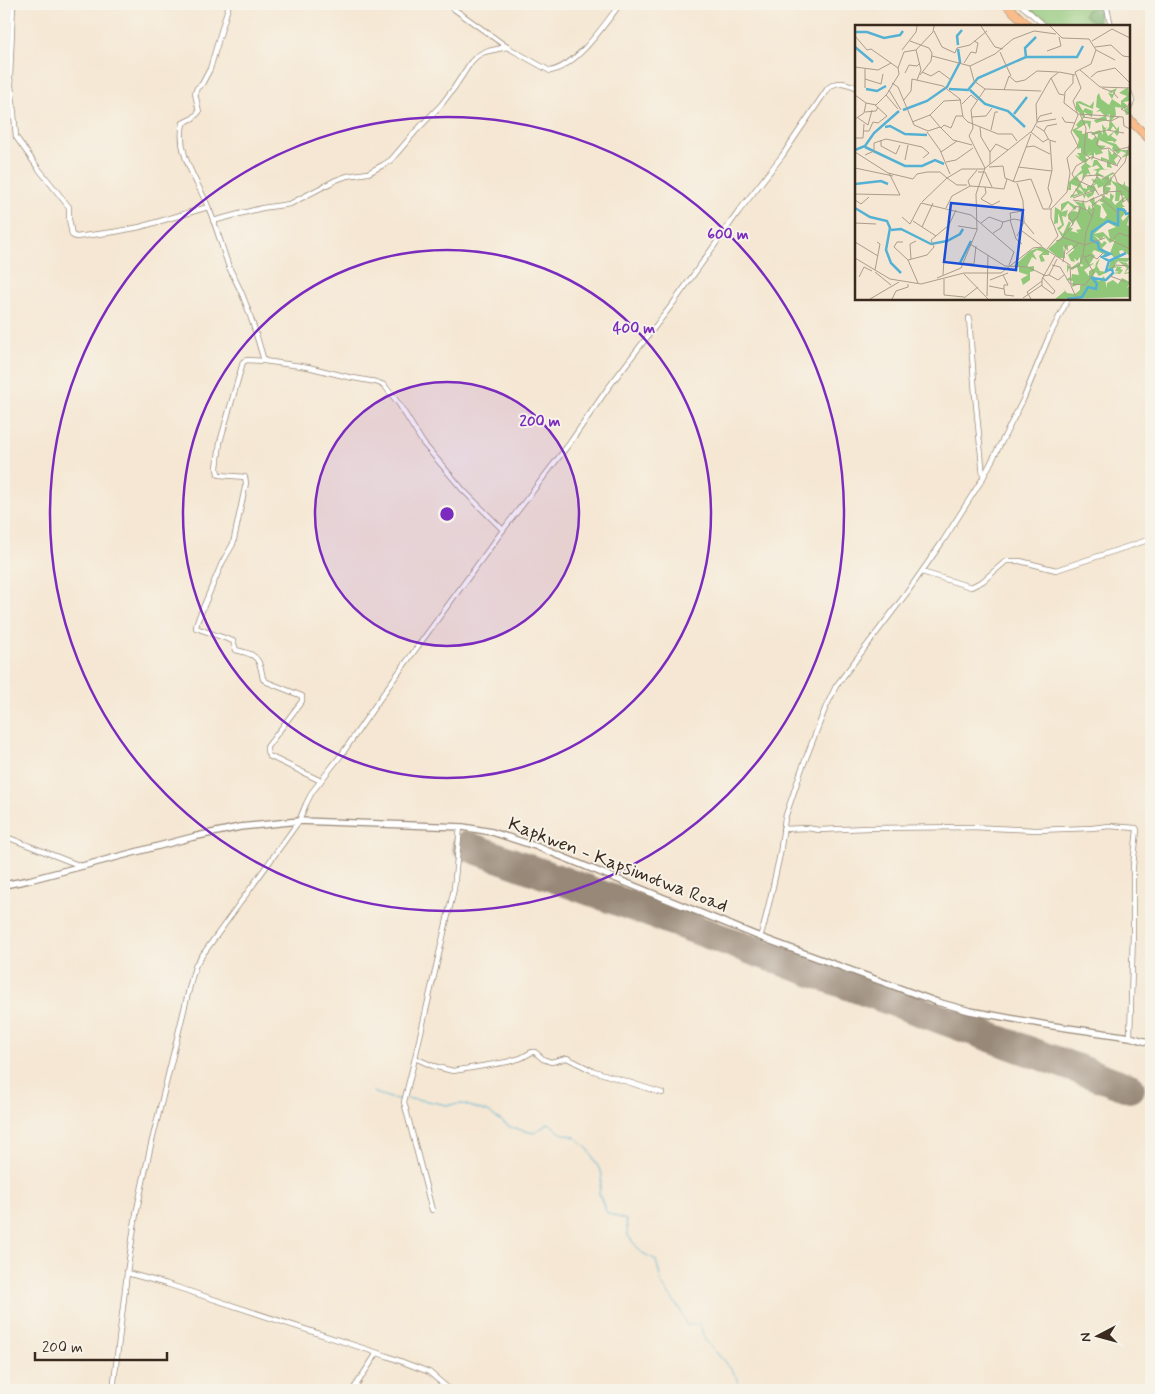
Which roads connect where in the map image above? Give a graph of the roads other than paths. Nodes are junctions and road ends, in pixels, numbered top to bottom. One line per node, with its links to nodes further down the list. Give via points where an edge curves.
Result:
1 (13, 4): 16 (street, via 10,78 16,137 69,207 72,235 123,230)
2 (229, 4): 16 (street, via 210,69 195,92 199,112 183,123 182,130 182,145 189,169)
3 (446, 4): 12 (street)
4 (620, 4): 12 (street, via 586,47 553,71)
5 (1005, 4): 9 (highway)
6 (1020, 4): 8 (street)
7 (1106, 4): 11 (street)
8 (1032, 15): 9 (street); 10 (street)
9 (1026, 24)
10 (1044, 25)
11 (1111, 25)
12 (507, 47): 17 (street, via 484,52 471,62 441,105 383,165 368,173 336,180 290,204)
13 (855, 87): 22 (street, via 838,82 828,88 782,156)
14 (1130, 120): 15 (highway)
15 (1151, 141)
16 (208, 207): 17 (street)
17 (213, 221): 20 (street, via 244,298)
18 (1068, 300): 21 (street)
19 (969, 318): 21 (street)
20 (264, 361): 22 (street, via 308,367 384,385 424,443 463,490); 25 (street, via 243,362 223,427 218,474 243,476 246,483 233,544 196,628 233,641 236,650 254,655 267,682 302,696 302,701 267,751 269,756)
21 (983, 478): 24 (street)
22 (503, 530): 25 (street)
23 (1151, 540): 24 (street, via 1056,570 1006,561 974,587)
24 (922, 572): 28 (street, via 836,686 801,771)
25 (321, 781): 26 (street, via 312,792)
26 (299, 821): 27 (street, Kapkwen - Kapsimotwa Road); 30 (street, Kapkwen - Kapsimotwa Road, via 225,830); 38 (street, via 196,964 144,1174)
27 (460, 827): 32 (street, Kapkwen - Kapsimotwa Road, via 492,832 538,847); 35 (street, via 454,889)
28 (783, 829): 32 (street); 33 (street, via 1136,828)
29 (4, 836): 30 (street)
30 (81, 866): 31 (street, Kapkwen - Kapsimotwa Road)
31 (4, 885)
32 (760, 937): 33 (street, Kapkwen - Kapsimotwa Road, via 970,1012)
33 (1130, 1037): 34 (street, Kapkwen - Kapsimotwa Road)
34 (1151, 1042)
35 (415, 1058): 36 (street, via 453,1071 507,1062 535,1052 551,1062 567,1058 591,1070); 37 (street, via 404,1102)
36 (662, 1093)
37 (432, 1210)
38 (127, 1273): 39 (street); 40 (street)
39 (377, 1353): 41 (street); 42 (street, via 429,1372)
40 (113, 1390)
41 (353, 1390)
42 (450, 1390)

